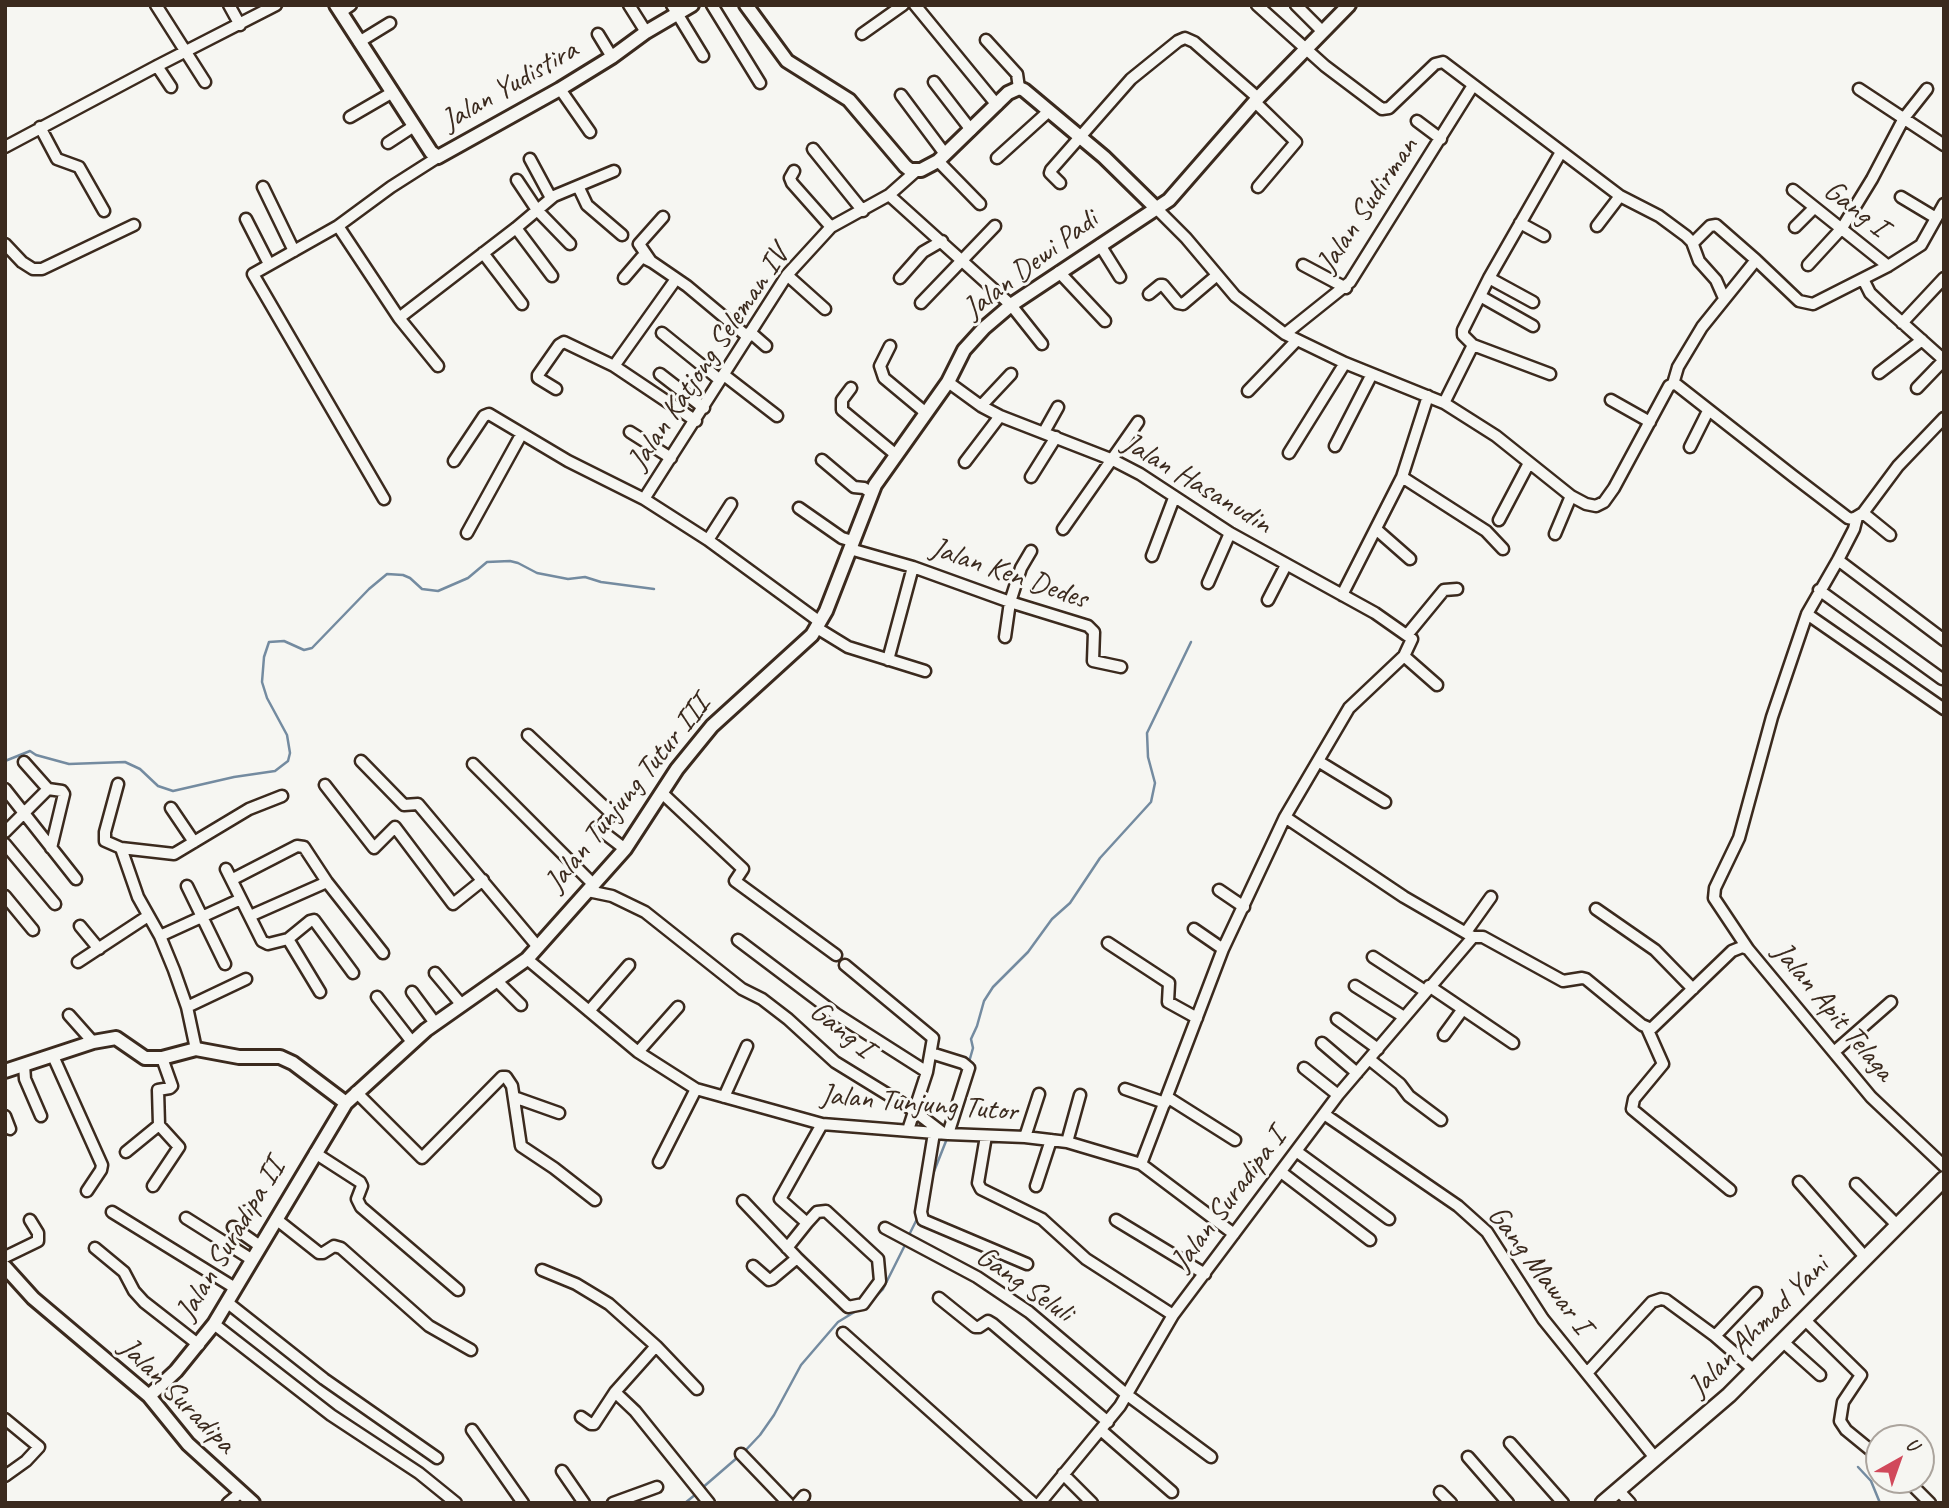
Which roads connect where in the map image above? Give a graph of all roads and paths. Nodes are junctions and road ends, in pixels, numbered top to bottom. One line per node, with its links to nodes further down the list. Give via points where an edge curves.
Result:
1 (156, 5): 24 (street)
2 (229, 5): 16 (street)
3 (276, 5): 16 (street)
4 (629, 5): 18 (street)
5 (692, 5): 14 (street, Jalan Yudistira)
6 (712, 5): 30 (street)
7 (746, 5): 61 (street, via 787,61 849,100 905,166)
8 (903, 5): 20 (street)
9 (915, 5): 40 (street)
10 (1257, 5): 23 (street)
11 (1296, 5): 17 (street)
12 (1349, 5): 17 (street, Jalan Dewi Padi)
13 (343, 8): 22 (street, Jalan Yudistira)
14 (675, 10): 18 (street, Jalan Yudistira); 25 (street)
15 (390, 23): 22 (street)
16 (240, 25): 24 (street)
17 (1322, 31): 23 (street, Jalan Dewi Padi)
18 (646, 32): 26 (street, Jalan Yudistira)
19 (598, 34): 26 (street)
20 (862, 34)
21 (986, 40): 33 (street, via 1017,74)
22 (359, 42): 37 (street, Jalan Yudistira)
23 (1306, 49): 32 (street, via 1382,109 1389,108 1439,62); 39 (street, Jalan Dewi Padi)
24 (184, 52): 27 (street); 28 (street)
25 (703, 56)
26 (612, 57): 34 (street, Jalan Yudistira)
27 (157, 66): 31 (street); 46 (street)
28 (205, 82)
29 (934, 82): 47 (street)
30 (760, 83)
31 (172, 87)
32 (1472, 87): 50 (street, Jalan Sudirman); 55 (street)
33 (1019, 88): 40 (street); 41 (street)
34 (560, 89): 48 (street); 56 (street, Jalan Yudistira)
35 (1859, 89): 43 (street)
36 (1927, 89): 43 (street)
37 (393, 92): 42 (street); 45 (street, Jalan Yudistira)
38 (901, 95): 57 (street)
39 (1256, 100): 49 (street, via 1185,38 1131,79); 67 (street, via 1296,142); 75 (street, Jalan Dewi Padi, via 1169,200)
40 (996, 105): 47 (street)
41 (1049, 111): 49 (street); 58 (street)
42 (349, 117)
43 (1904, 118): 52 (street); 91 (street)
44 (1417, 121): 50 (street)
45 (414, 126): 51 (street); 56 (street, Jalan Yudistira)
46 (40, 127): 53 (street); 78 (street, via 57,159 79,167)
47 (971, 130): 57 (street)
48 (590, 132)
49 (1079, 138): 64 (street, via 1050,171); 75 (street)
50 (1441, 139): 119 (street, Jalan Sudirman)
51 (388, 143)
52 (1944, 145)
53 (5, 147)
54 (813, 149): 79 (street)
55 (1561, 152): 70 (street); 83 (street)
56 (438, 156): 85 (street)
57 (941, 157): 61 (street); 73 (street)
58 (997, 158)
59 (530, 159): 72 (street)
60 (614, 171): 65 (street)
61 (916, 171): 69 (street, Jalan Katjong Seleman IV)
62 (794, 172): 88 (street, via 792,183)
63 (517, 180): 77 (street)
64 (1060, 183)
65 (578, 186): 72 (street); 92 (street, via 587,205)
66 (263, 187): 99 (street)
67 (1258, 187)
68 (1793, 190): 76 (street, Gang I)
69 (889, 195): 79 (street, Jalan Katjong Seleman IV); 94 (street)
70 (1620, 196): 87 (street); 95 (street, via 1659,215)
71 (1901, 197): 81 (street)
72 (551, 198): 77 (street)
73 (979, 204)
74 (1944, 204): 81 (street)
75 (1156, 208): 98 (street, Jalan Dewi Padi); 111 (street)
76 (1814, 208): 89 (street); 91 (street, Gang I)
77 (537, 210): 90 (street); 97 (street)
78 (104, 211)
79 (863, 211): 88 (street, Jalan Katjong Seleman IV)
80 (663, 217): 103 (street, via 639,244)
81 (1936, 218): 107 (street, via 1921,244)
82 (246, 219): 104 (street)
83 (1520, 223): 93 (street); 115 (street)
84 (134, 225): 96 (street, via 42,269 22,262)
85 (338, 226): 99 (street); 128 (street)
86 (995, 226): 101 (street)
87 (1597, 226)
88 (831, 227): 109 (street, Jalan Katjong Seleman IV)
89 (1796, 227)
90 (516, 228): 100 (street); 110 (street)
91 (1842, 228): 106 (street); 107 (street, Gang I)
92 (622, 235)
93 (1544, 236)
94 (942, 241): 101 (street); 114 (street, via 923,253)
95 (1693, 243): 102 (street, via 1716,225); 122 (street, via 1699,261)
96 (5, 244)
97 (570, 244)
98 (1100, 245): 108 (street, Jalan Dewi Padi); 112 (street)
99 (294, 251): 104 (street)
100 (483, 253): 125 (street); 128 (street)
101 (962, 259): 124 (street); 126 (street)
102 (1756, 260): 118 (street, via 1803,304 1822,301); 122 (street)
103 (652, 262): 113 (street, via 642,257); 117 (street)
104 (269, 264): 190 (street, via 253,276)
105 (1303, 265): 119 (street)
106 (1808, 265)
107 (1888, 266): 118 (street)
108 (1059, 272): 126 (street, Jalan Dewi Padi); 129 (street)
109 (787, 275): 127 (street); 134 (street, Jalan Katjong Seleman IV)
110 (552, 276)
111 (1216, 276): 120 (street, via 1183,304 1163,285); 133 (street)
112 (1120, 277)
113 (624, 278)
114 (900, 278)
115 (1489, 278): 121 (street); 123 (street)
116 (1944, 278): 130 (street)
117 (676, 279): 134 (street); 144 (street)
118 (1863, 279): 130 (street, via 1870,293)
119 (1346, 288): 133 (street, Jalan Sudirman)
120 (1149, 294)
121 (1480, 296): 131 (street); 138 (street, via 1463,330)
122 (1724, 298): 152 (street, via 1678,367)
123 (1533, 302)
124 (921, 303)
125 (522, 304)
126 (1011, 305): 137 (street); 151 (street, Jalan Dewi Padi, via 964,350)
127 (825, 309)
128 (399, 318): 143 (street)
129 (1105, 321)
130 (1902, 323): 136 (street)
131 (1533, 326)
132 (662, 333): 150 (street)
133 (1285, 334): 135 (street)
134 (749, 335): 139 (street); 150 (street, Jalan Katjong Seleman IV)
135 (1297, 340): 142 (street); 156 (street)
136 (1922, 340): 141 (street); 145 (street)
137 (1042, 344)
138 (1473, 345): 149 (street); 159 (street)
139 (765, 346)
140 (890, 346): 164 (street, via 880,366 884,378)
141 (1944, 360): 154 (street)
142 (1345, 363): 148 (street); 177 (street)
143 (439, 366)
144 (614, 366): 155 (street, via 561,343 538,375); 168 (street)
145 (1878, 373)
146 (660, 374): 162 (street)
147 (1011, 374): 160 (street)
148 (1372, 374): 157 (street); 175 (street)
149 (1550, 374)
150 (722, 377): 162 (street, Jalan Katjong Seleman IV); 165 (street)
151 (948, 382): 160 (street, Jalan Hasanudin); 164 (street, Jalan Dewi Padi)
152 (1673, 384): 163 (street); 170 (street)
153 (851, 388): 178 (street, via 842,400 842,410)
154 (1917, 388)
155 (556, 389)
156 (1248, 391)
157 (1428, 396): 159 (street); 186 (street)
158 (1611, 400): 170 (street)
159 (1444, 403): 184 (street)
160 (981, 406): 166 (street, Jalan Hasanudin)
161 (1058, 407): 172 (street)
162 (704, 408): 168 (street, Jalan Katjong Seleman IV)
163 (1708, 411): 176 (street); 194 (street, via 1848,518)
164 (926, 413): 178 (street, Jalan Dewi Padi)
165 (777, 416)
166 (1000, 416): 172 (street, Jalan Hasanudin); 183 (street)
167 (1944, 418): 194 (street)
168 (696, 421): 179 (street, Jalan Katjong Seleman IV)
169 (1138, 422): 181 (street)
170 (1650, 422): 188 (street, via 1604,502 1591,506)
171 (630, 432): 179 (street)
172 (1044, 432): 174 (street, Jalan Hasanudin)
173 (521, 435): 182 (street, via 486,414); 191 (street); 198 (street)
174 (1056, 437): 181 (street, Jalan Hasanudin); 185 (street)
175 (1335, 446)
176 (1690, 447)
177 (1289, 453)
178 (895, 454): 187 (street, Jalan Dewi Padi)
179 (671, 458): 191 (street, Jalan Katjong Seleman IV)
180 (822, 460): 187 (street, via 854,487)
181 (1113, 460): 189 (street, Jalan Hasanudin); 196 (street)
182 (454, 461)
183 (965, 462)
184 (1529, 463): 188 (street); 195 (street)
185 (1031, 477)
186 (1402, 477): 197 (street); 204 (street, via 1486,531)
187 (872, 493): 203 (street, Jalan Dewi Padi)
188 (1571, 496): 200 (street)
189 (1174, 498): 199 (street, Jalan Hasanudin); 206 (street)
190 (384, 499)
191 (644, 499): 202 (street)
192 (732, 504): 202 (street)
193 (799, 508): 203 (street, Jalan Ken Dedes)
194 (1860, 515): 201 (street); 208 (street)
195 (1499, 520)
196 (1063, 529)
197 (1377, 530): 207 (street); 214 (street)
198 (467, 533)
199 (1230, 533): 209 (street, Jalan Hasanudin); 211 (street)
200 (1555, 534)
201 (1890, 535)
202 (708, 540): 218 (street)
203 (851, 545): 210 (street, Jalan Ken Dedes); 218 (street, Jalan Dewi Padi)
204 (1503, 549)
205 (1031, 551): 216 (street)
206 (1152, 556)
207 (1410, 559)
208 (1838, 560): 213 (street); 221 (street)
209 (1286, 565): 214 (street, Jalan Hasanudin); 215 (street)
210 (913, 567): 216 (street, Jalan Ken Dedes); 223 (street)
211 (1208, 583)
212 (1457, 589): 220 (street, via 1444,590)
213 (1819, 590): 217 (street); 226 (street)
214 (1342, 594): 220 (street, Jalan Hasanudin)
215 (1268, 600)
216 (1010, 602): 219 (street); 224 (street, Jalan Ken Dedes, via 1088,626 1094,632 1093,661)
217 (1807, 614): 228 (street); 278 (street, via 1772,717 1739,838 1715,888 1714,898)
218 (819, 625): 223 (street, via 848,647); 238 (street, Jalan Tunjung Tutur III, via 797,651 712,726)
219 (1005, 637)
220 (1410, 639): 222 (street)
221 (1944, 640)
222 (1404, 656): 227 (street); 231 (street, via 1349,708)
223 (888, 660): 225 (street)
224 (1121, 667)
225 (925, 671)
226 (1942, 679)
227 (1437, 685)
228 (1944, 709)
229 (528, 735): 249 (street, via 612,814 599,829)
230 (360, 761): 253 (street, via 404,805 418,804)
231 (1318, 761): 240 (street); 243 (street)
232 (24, 762): 237 (street)
233 (474, 764): 256 (street)
234 (118, 784): 248 (street, via 104,838)
235 (325, 785): 253 (street, via 374,848 395,828 453,904)
236 (5, 789): 242 (street)
237 (48, 789): 242 (street); 247 (street, via 64,794)
238 (662, 793): 249 (street, Jalan Tunjung Tutur III); 280 (street, via 743,869 735,881)
239 (282, 796): 245 (street, via 249,809)
240 (1385, 802)
241 (171, 808): 245 (street)
242 (25, 813): 244 (street); 247 (street)
243 (1285, 817): 262 (street); 270 (street, via 1404,897)
244 (5, 832)
245 (194, 842): 248 (street, via 174,854)
246 (5, 844): 261 (street)
247 (51, 848): 251 (street)
248 (121, 848): 264 (street)
249 (625, 849): 256 (street, Jalan Tunjung Tutur III)
250 (226, 869): 252 (street)
251 (76, 878)
252 (233, 879): 254 (street, via 301,846); 260 (street)
253 (483, 880): 275 (street)
254 (327, 882): 265 (street); 279 (street)
255 (187, 886): 266 (street)
256 (591, 888): 275 (street, Jalan Tunjung Tutur III); 339 (street, Gang I, via 645,912 742,989 788,1019 835,1062)
257 (1219, 890): 262 (street)
258 (5, 896): 269 (street)
259 (1491, 897): 270 (street, Jalan Suradipa I)
260 (241, 899): 265 (street); 266 (street)
261 (55, 904)
262 (1244, 907): 276 (street)
263 (1596, 909): 293 (street, via 1655,950)
264 (148, 916): 271 (street); 277 (street)
265 (250, 916): 272 (street, via 265,943)
266 (204, 918): 271 (street); 284 (street)
267 (80, 926): 277 (street)
268 (1194, 929): 276 (street)
269 (33, 930)
270 (1469, 934): 292 (street, Jalan Suradipa I); 309 (street, via 1483,936 1563,981 1586,979)
271 (160, 936): 300 (street)
272 (288, 939): 287 (street, via 314,920); 294 (street)
273 (738, 940): 327 (street, via 836,1014)
274 (1108, 943): 306 (street, via 1170,983 1168,1002)
275 (538, 947): 282 (street, Jalan Tunjung Tutur III)
276 (1223, 948): 306 (street)
277 (99, 949): 283 (street)
278 (1748, 949): 293 (street, Jalan Apit Telaga, via 1732,951); 319 (street, Jalan Apit Telaga)
279 (383, 953)
280 (836, 955)
281 (1373, 957): 292 (street)
282 (527, 959): 290 (street, Jalan Tunjung Tutur III); 303 (street, Jalan Tunjung Tutor)
283 (78, 961)
284 (225, 964)
285 (629, 965): 303 (street)
286 (845, 965): 320 (street, via 929,1033)
287 (353, 973)
288 (435, 973): 298 (street)
289 (246, 979): 300 (street)
290 (497, 981): 298 (street, Jalan Tunjung Tutur III); 299 (street)
291 (1354, 986): 305 (street)
292 (1427, 988): 302 (street); 305 (street, Jalan Suradipa I)
293 (1693, 989): 309 (street, Jalan Apit Telaga)
294 (320, 992)
295 (412, 992): 308 (street)
296 (377, 997): 312 (street)
297 (1891, 1002): 319 (street)
298 (461, 1004): 308 (street, Jalan Tunjung Tutur III)
299 (521, 1005)
300 (187, 1007): 316 (street)
301 (678, 1007): 318 (street)
302 (1463, 1009): 310 (street); 314 (street)
303 (589, 1011): 318 (street, Jalan Tunjung Tutor)
304 (69, 1015): 311 (street)
305 (1404, 1017): 317 (street, Jalan Suradipa I)
306 (1197, 1018): 337 (street)
307 (1338, 1018): 317 (street)
308 (435, 1023): 312 (street, Jalan Tunjung Tutur III)
309 (1647, 1028): 368 (street, via 1663,1063 1634,1099 1632,1109)
310 (1444, 1035)
311 (93, 1042): 321 (street); 322 (street, via 116,1038 145,1058)
312 (412, 1042): 331 (street, Jalan Tunjung Tutur III)
313 (1322, 1043): 328 (street)
314 (1513, 1043)
315 (747, 1046): 336 (street)
316 (197, 1049): 322 (street); 338 (street, via 287,1059)
317 (1378, 1049): 323 (street, Jalan Suradipa I)
318 (638, 1052): 329 (street, Jalan Tunjung Tutor)
319 (1834, 1052): 360 (street, Jalan Apit Telaga, via 1871,1097)
320 (931, 1053): 327 (street); 349 (street, via 969,1068)
321 (52, 1056): 324 (street); 367 (street, via 102,1165)
322 (162, 1058): 346 (street, via 172,1086 158,1091)
323 (1369, 1059): 328 (street, Jalan Suradipa I); 344 (street)
324 (24, 1065): 326 (street); 343 (street)
325 (1304, 1068): 334 (street)
326 (5, 1071)
327 (927, 1072): 339 (street)
328 (1357, 1073): 334 (street, Jalan Suradipa I)
329 (696, 1089): 336 (street, Jalan Tunjung Tutor); 358 (street)
330 (1125, 1089): 337 (street)
331 (356, 1092): 335 (street, via 420,1158 502,1077 509,1080); 338 (street, Jalan Tunjung Tutur III)
332 (1039, 1094): 351 (street)
333 (1080, 1095): 354 (street)
334 (1338, 1095): 341 (street, Jalan Suradipa I)
335 (514, 1097): 340 (street); 369 (street, via 521,1146)
336 (724, 1097): 345 (street, Jalan Tunjung Tutor)
337 (1166, 1100): 353 (street); 359 (street)
338 (346, 1103): 357 (street, Jalan Suradipa II)
339 (913, 1111): 348 (street); 349 (street, Gang I)
340 (559, 1114)
341 (1324, 1114): 355 (street, Jalan Suradipa I); 410 (street, Gang Mawar I, via 1458,1206 1487,1232 1543,1320)
342 (5, 1116): 347 (street)
343 (41, 1116)
344 (1441, 1120)
345 (822, 1124): 348 (street, Jalan Tunjung Tutor); 377 (street, via 781,1195)
346 (159, 1125): 356 (street); 365 (street, via 179,1147)
347 (10, 1129)
348 (908, 1130): 349 (street, Jalan Tunjung Tutor)
349 (942, 1134): 350 (street, Jalan Tunjung Tutor); 390 (street, via 921,1212 923,1220)
350 (986, 1136): 351 (street, Jalan Tunjung Tutor); 400 (street, via 978,1183 981,1189 1042,1220 1086,1259)
351 (1025, 1137): 352 (street, Jalan Tunjung Tutor)
352 (1051, 1140): 354 (street, Jalan Tunjung Tutor); 366 (street)
353 (1235, 1140)
354 (1067, 1142): 359 (street, Jalan Tunjung Tutor)
355 (1296, 1151): 361 (street, Jalan Suradipa I); 374 (street)
356 (126, 1153)
357 (315, 1153): 373 (street, Jalan Suradipa II); 396 (street, via 360,1182 357,1199 361,1207)
358 (659, 1161)
359 (1141, 1164): 381 (street)
360 (1944, 1166)
361 (1281, 1172): 381 (street, Jalan Suradipa I); 382 (street)
362 (1944, 1179): 378 (main road, Jalan Ahmad Yani)
363 (1799, 1182): 387 (street)
364 (1856, 1184): 378 (street)
365 (153, 1186)
366 (1036, 1186)
367 (87, 1191)
368 (1730, 1191)
369 (595, 1200)
370 (743, 1201): 385 (street)
371 (112, 1212): 395 (street)
372 (186, 1218): 389 (street)
373 (276, 1219): 383 (street, Jalan Suradipa II); 408 (street, via 319,1253 334,1246 341,1248 429,1326)
374 (1389, 1219)
375 (30, 1220): 386 (street, via 38,1241)
376 (1116, 1220): 394 (street)
377 (807, 1223): 385 (street); 388 (street, via 817,1212 826,1211 878,1259 880,1281 863,1304 848,1307)
378 (1897, 1225): 387 (main road, Jalan Ahmad Yani)
379 (233, 1227): 383 (street)
380 (885, 1228): 414 (street, Gang Seluli, via 1029,1312)
381 (1234, 1234): 394 (street, Jalan Suradipa I)
382 (1370, 1240)
383 (260, 1245): 389 (street, Jalan Suradipa II)
384 (96, 1248): 406 (street, via 124,1272 144,1302)
385 (787, 1248): 388 (street)
386 (5, 1257)
387 (1865, 1257): 401 (main road, Jalan Ahmad Yani)
388 (797, 1258): 391 (street, via 769,1280)
389 (251, 1259): 395 (street, Jalan Suradipa II)
390 (1027, 1264)
391 (753, 1266)
392 (542, 1270): 407 (street, via 576,1283 609,1304)
393 (7, 1274): 415 (street, Jalan Suradipa)
394 (1205, 1274): 400 (street, Jalan Suradipa I)
395 (235, 1288): 399 (street, Jalan Suradipa II)
396 (458, 1290)
397 (1756, 1293): 404 (street)
398 (939, 1298): 418 (street, via 975,1327 988,1321 993,1324)
399 (228, 1303): 402 (street, Jalan Suradipa II); 424 (street, via 324,1379)
400 (1173, 1315): 414 (street, Jalan Suradipa I)
401 (1804, 1319): 405 (main road, Jalan Ahmad Yani); 421 (street, via 1861,1375 1843,1402 1840,1421)
402 (214, 1324): 406 (street, Jalan Suradipa II); 438 (street, via 331,1415)
403 (843, 1333): 444 (street)
404 (1715, 1336): 409 (street); 410 (street, via 1666,1300 1656,1300)
405 (1782, 1342): 409 (main road, Jalan Ahmad Yani); 411 (street)
406 (199, 1345): 415 (street, Jalan Suradipa II)
407 (656, 1346): 412 (street); 413 (street)
408 (471, 1350)
409 (1754, 1370): 426 (main road, Jalan Ahmad Yani)
410 (1587, 1373): 426 (street, Gang Mawar I)
411 (1820, 1375)
412 (697, 1389)
413 (615, 1392): 416 (street, via 594,1424); 442 (street)
414 (1126, 1394): 418 (street, Jalan Suradipa I); 425 (street, Gang Seluli)
415 (149, 1395): 434 (street, Jalan Suradipa, via 188,1444)
416 (582, 1417)
417 (5, 1419): 429 (street, via 38,1447)
418 (1105, 1426): 428 (street, Jalan Suradipa I); 432 (street)
419 (472, 1430): 439 (street)
420 (1510, 1443): 449 (street)
421 (1865, 1446)
422 (741, 1454): 443 (street)
423 (1468, 1457): 448 (street)
424 (438, 1458)
425 (1211, 1458)
426 (1656, 1459): 431 (main road, Jalan Ahmad Yani)
427 (562, 1471): 440 (street)
428 (1063, 1474): 445 (street, Jalan Suradipa I); 446 (street)
429 (5, 1476)
430 (657, 1487): 441 (street)
431 (1618, 1490): 435 (main road, Jalan Ahmad Yani); 450 (street)
432 (1172, 1492)
433 (1440, 1492): 447 (street)
434 (240, 1493): 436 (street); 437 (street, Jalan Suradipa)
435 (1604, 1502)
436 (228, 1503)
437 (253, 1503)
438 (456, 1503)
439 (523, 1503)
440 (584, 1503)
441 (612, 1503)
442 (709, 1503)
443 (788, 1503)
444 (1033, 1503)
445 (1040, 1503)
446 (1092, 1503)
447 (1451, 1503)
448 (1508, 1503)
449 (1563, 1503)
450 (1630, 1503)

